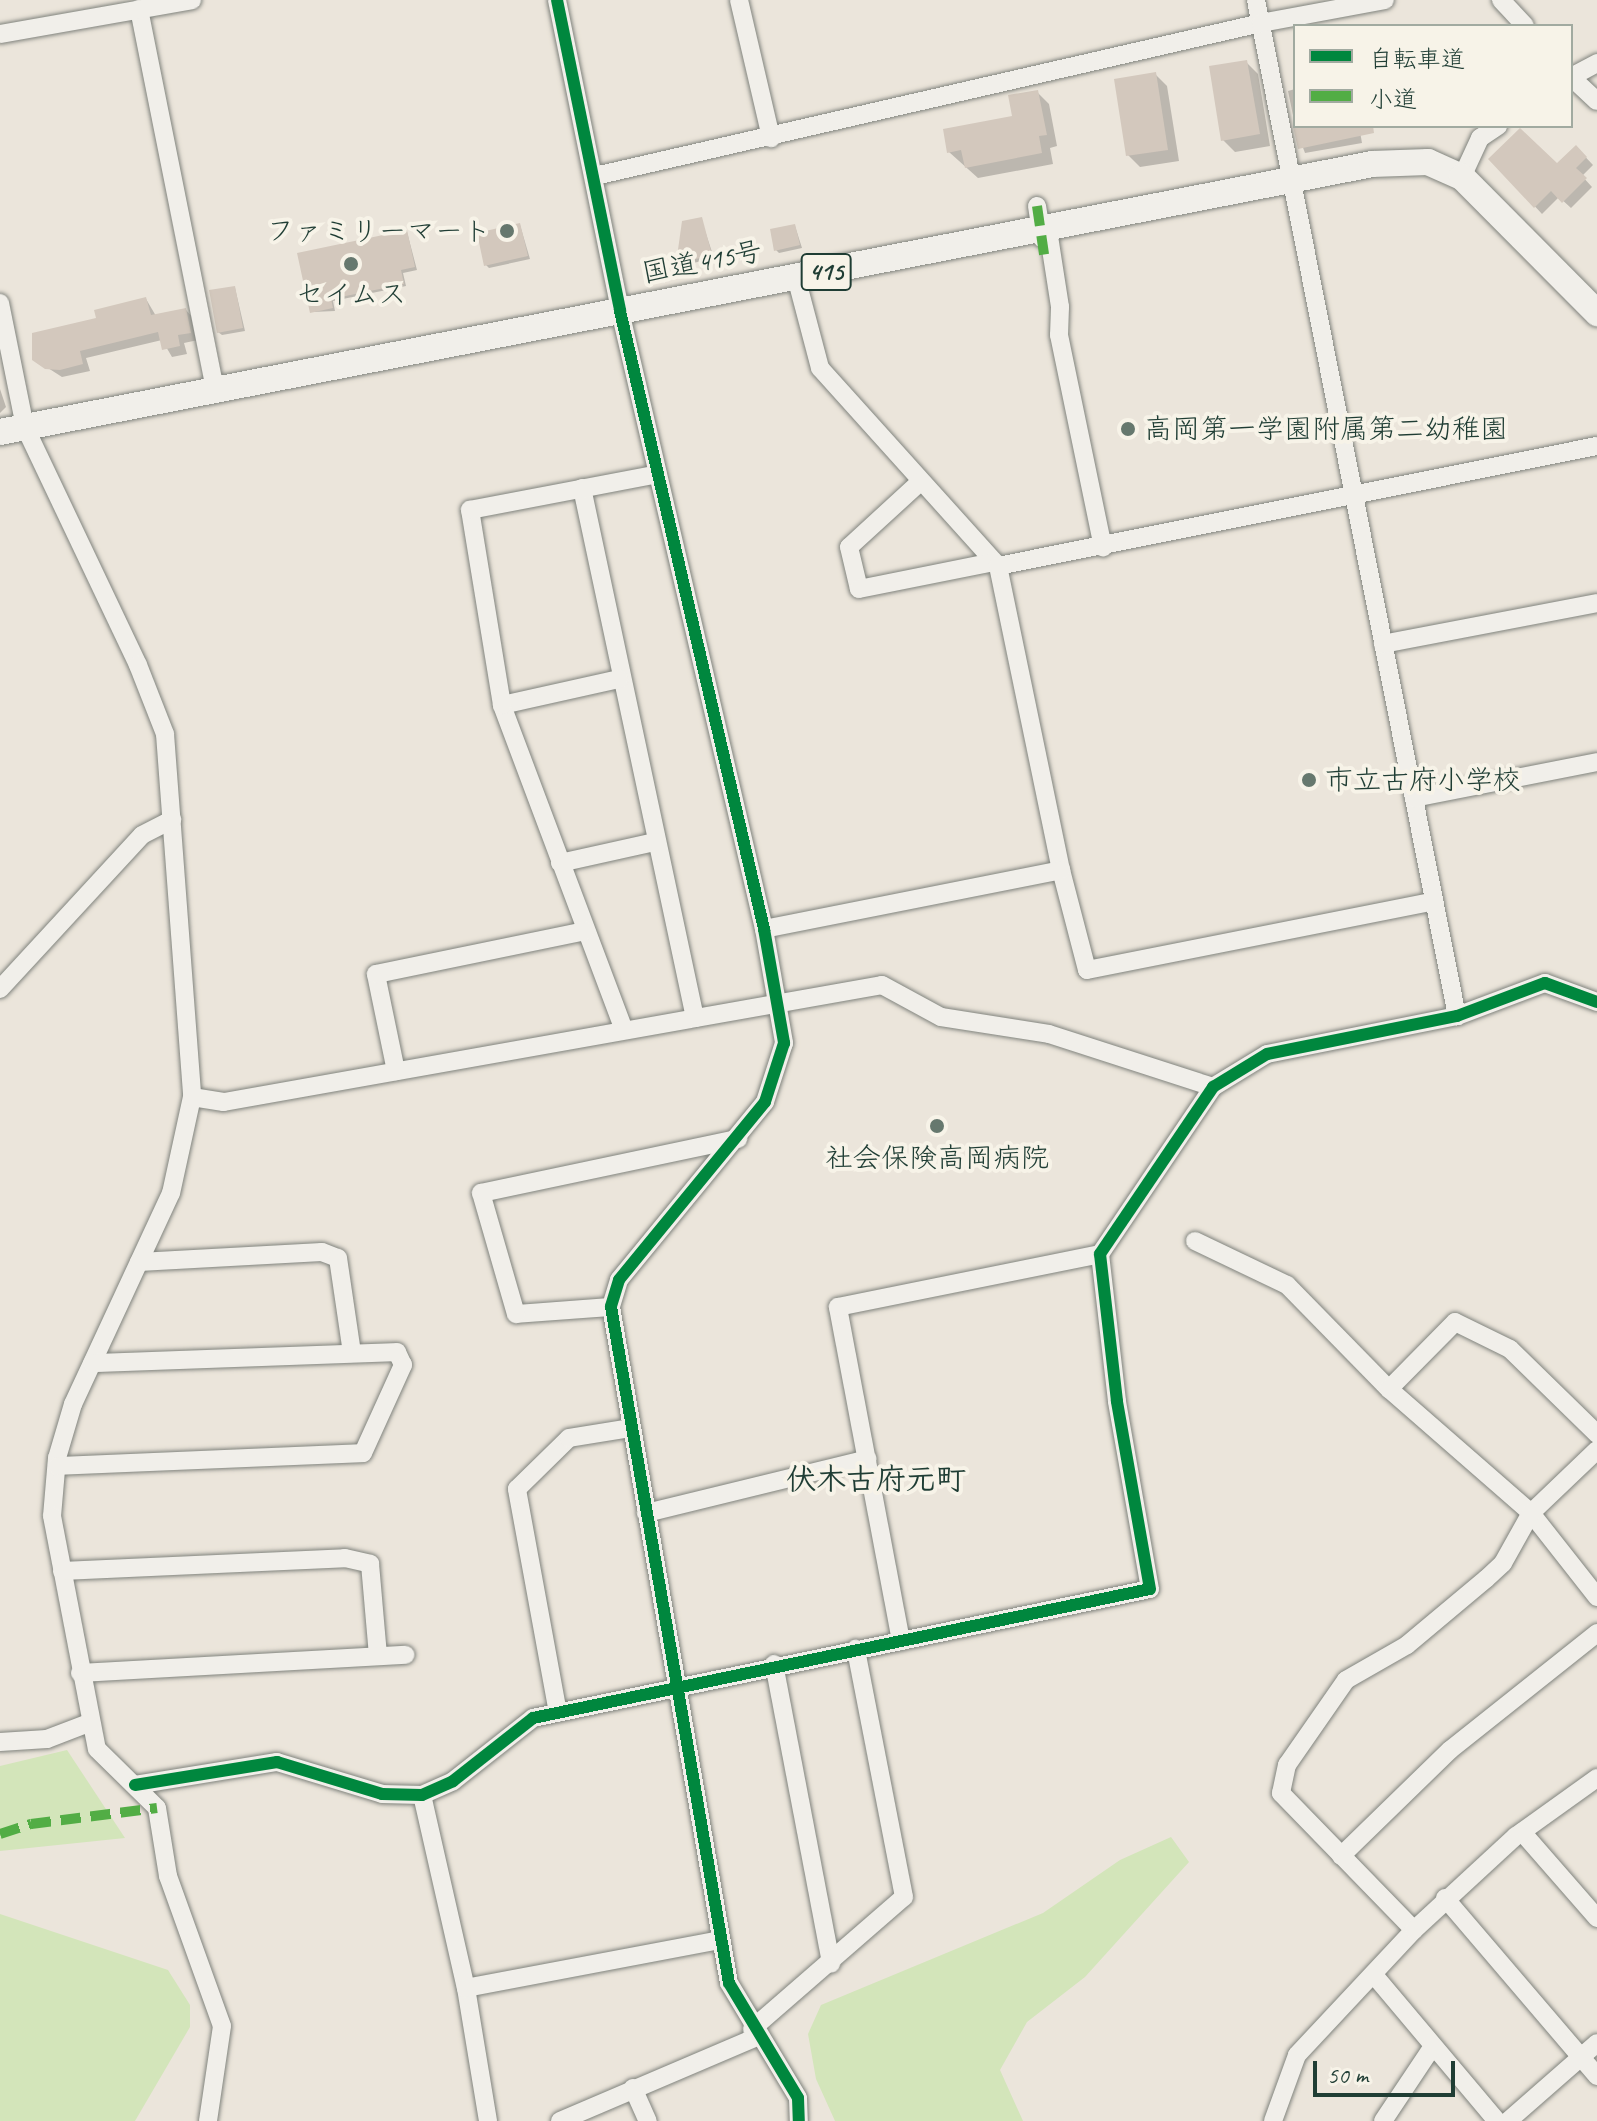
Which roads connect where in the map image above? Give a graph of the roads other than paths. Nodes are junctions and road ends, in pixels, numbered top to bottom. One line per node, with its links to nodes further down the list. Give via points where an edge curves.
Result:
1 (192, 0): 7 (street)
2 (557, 0): 17 (street)
3 (739, 0): 16 (street)
4 (1256, 0): 8 (street)
5 (1385, 0): 8 (street)
6 (1501, 0): 9 (street)
7 (139, 9): 10 (street); 25 (street)
8 (1261, 23): 16 (street); 19 (street)
9 (1523, 24)
10 (0, 34)
11 (1597, 63): 12 (street)
12 (1573, 76)
13 (1573, 79): 14 (street)
14 (1597, 101)
15 (1495, 128): 18 (street, via 1480,138)
16 (771, 138): 17 (street)
17 (595, 176): 23 (street)
18 (1462, 177): 19 (highway, 国道415号 / 415, via 1428,162 1372,164); 24 (highway, 国道415号 / 415)
19 (1292, 182): 20 (highway, 国道415号 / 415); 31 (street)
20 (1043, 230): 21 (highway, 国道415号 / 415); 32 (street)
21 (796, 277): 23 (highway, 国道415号 / 415); 29 (street, via 820,368)
22 (0, 303): 26 (street)
23 (620, 311): 25 (highway, 国道415号 / 415); 28 (street)
24 (1597, 313)
25 (215, 391): 26 (highway, 国道415号 / 415)
26 (12, 429): 40 (street, via 138,665 165,734)
27 (1597, 446): 31 (street)
28 (658, 474): 30 (street); 45 (street)
29 (920, 482): 33 (street); 33 (street, via 849,547 859,589)
30 (582, 488): 36 (street); 37 (street, via 470,510)
31 (1354, 495): 32 (street); 35 (street)
32 (1103, 547): 33 (street)
33 (996, 564): 43 (street)
34 (1597, 603): 35 (street)
35 (1383, 644): 39 (street)
36 (619, 679): 37 (street); 41 (street)
37 (502, 705): 42 (street)
38 (1597, 762): 39 (street)
39 (1414, 798): 44 (street)
40 (172, 820): 47 (street, via 142,835); 55 (street)
41 (655, 842): 42 (street); 51 (street)
42 (560, 863): 46 (street)
43 (1061, 870): 44 (street, via 1087,970); 45 (street)
44 (1434, 901): 50 (street)
45 (764, 929): 48 (street)
46 (586, 931): 52 (street); 53 (street, via 376,974)
47 (0, 989)
48 (779, 1002): 51 (street); 54 (street, via 882,985 941,1017 1049,1034); 56 (street, via 784,1043 778,1064 765,1102)
49 (1597, 1002): 50 (street, via 1545,983)
50 (1457, 1016): 54 (street, via 1267,1054)
51 (695, 1018): 52 (street)
52 (624, 1030): 53 (street)
53 (396, 1071): 55 (street, via 224,1102)
54 (1213, 1087): 58 (street)
55 (192, 1097): 59 (street, via 171,1193)
56 (738, 1139): 60 (street, via 619,1280); 60 (street, via 481,1193 516,1314)
57 (1195, 1241): 63 (street, via 1287,1285)
58 (1100, 1254): 67 (street, via 838,1307); 74 (street, via 1117,1401 1150,1589)
59 (139, 1262): 61 (street, via 322,1252 338,1258); 62 (street)
60 (611, 1307): 64 (street)
61 (352, 1353): 62 (street); 68 (street, via 397,1352 403,1365 363,1453)
62 (92, 1363): 68 (street, via 73,1404)
63 (1389, 1389): 65 (street, via 1455,1322 1510,1349); 70 (street)
64 (630, 1428): 69 (street); 81 (street, via 569,1438 517,1489)
65 (1597, 1434)
66 (1597, 1450): 70 (street)
67 (867, 1459): 69 (street); 74 (street)
68 (57, 1466): 71 (street, via 52,1516)
69 (646, 1513): 80 (street)
70 (1531, 1513): 72 (street); 88 (street, via 1503,1563 1486,1579 1407,1645 1346,1680 1287,1765 1281,1793)
71 (62, 1571): 77 (street, via 345,1558 370,1564); 79 (street)
72 (1597, 1597)
73 (1597, 1633): 88 (street, via 1450,1750)
74 (901, 1641): 75 (street)
75 (856, 1649): 78 (street); 93 (street, via 904,1897)
76 (406, 1655): 77 (street)
77 (378, 1656): 79 (street)
78 (774, 1664): 80 (street); 93 (street)
79 (80, 1673): 82 (street)
80 (679, 1687): 81 (street); 92 (street)
81 (558, 1713): 86 (street, via 533,1718 453,1781)
82 (89, 1723): 83 (street, via 47,1739); 85 (street, via 97,1749)
83 (0, 1742)
84 (1597, 1778): 87 (street)
85 (135, 1785): 86 (street, via 277,1762 382,1794); 102 (street, via 157,1808 168,1876 222,2026)
86 (422, 1795): 95 (street)
87 (1522, 1832): 89 (street); 90 (street)
88 (1341, 1856): 91 (street)
89 (1445, 1898): 91 (street); 99 (street)
90 (1597, 1918)
91 (1414, 1930): 94 (street)
92 (721, 1940): 95 (street); 96 (street, via 729,1983)
93 (831, 1964): 96 (street)
94 (1374, 1975): 98 (street); 107 (street, via 1297,2055)
95 (466, 1988): 103 (street)
96 (754, 2033): 101 (street); 106 (street, via 798,2098)
97 (1597, 2043): 99 (street)
98 (1431, 2049): 108 (street); 109 (street)
99 (1581, 2058): 100 (street); 110 (street)
100 (1597, 2076)
101 (633, 2088): 104 (street); 105 (street)
102 (208, 2121)
103 (488, 2121)
104 (560, 2121)
105 (648, 2121)
106 (799, 2121)
107 (1273, 2121)
108 (1383, 2121)
109 (1497, 2121)
110 (1508, 2121)

